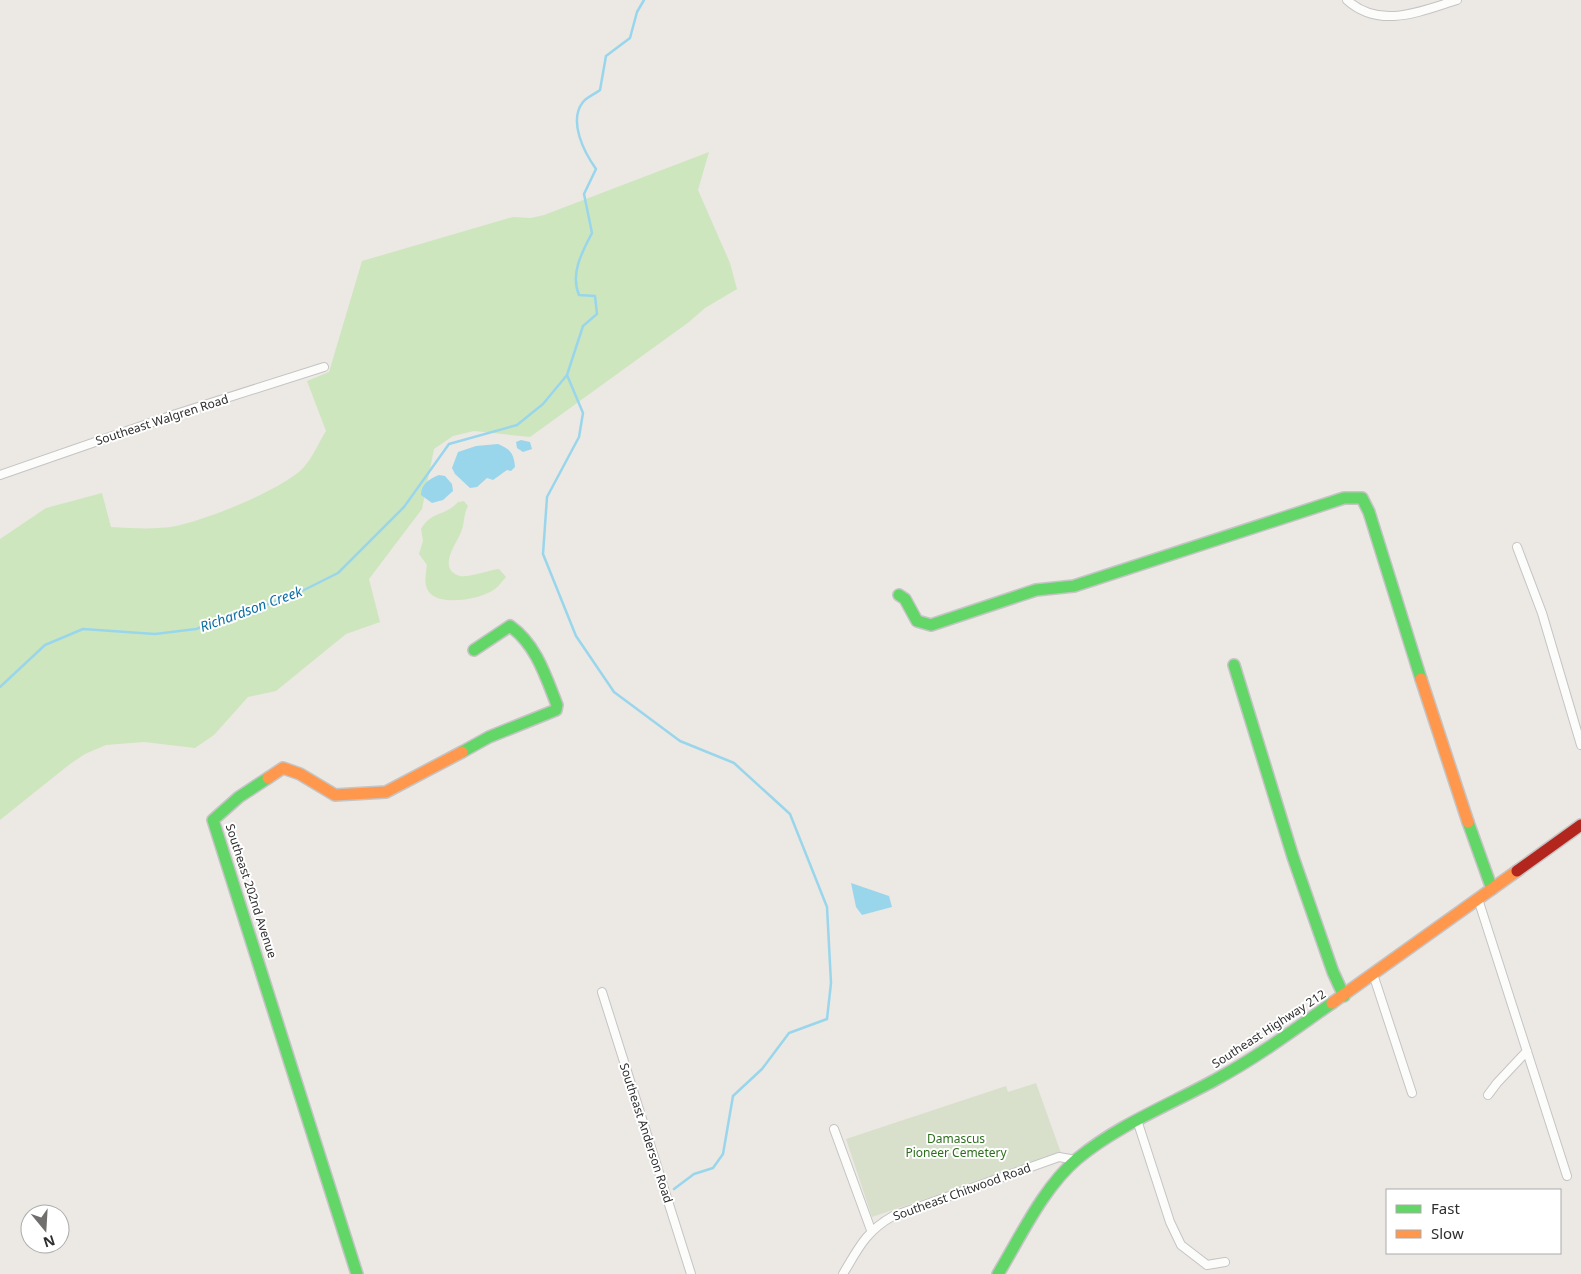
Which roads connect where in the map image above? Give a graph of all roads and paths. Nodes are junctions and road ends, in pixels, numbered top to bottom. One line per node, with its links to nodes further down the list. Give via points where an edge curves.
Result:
1 (1347, 0): 2 (street, via 1368,13 1394,17)
2 (1457, 0)
3 (324, 367): 4 (street, Southeast Walgren Road)
4 (0, 475)
5 (1517, 547): 9 (street, via 1539,605)
6 (899, 595): 11 (main road, via 917,621 931,625 1036,590 1074,586 1344,498 1362,498)
7 (474, 650): 25 (main road, Southeast 202nd Avenue, via 510,626 520,630 540,663 557,705 556,710 489,737 386,792 334,795 284,768 213,820)
8 (1234, 665): 15 (main road, via 1293,858)
9 (1581, 745)
10 (1581, 825): 11 (main road, Southeast Highway 212)
11 (1492, 889): 12 (main road, Southeast Highway 212)
12 (1478, 899): 13 (main road, Southeast Highway 212); 16 (street)
13 (1373, 974): 15 (main road, Southeast Highway 212); 17 (street)
14 (602, 992): 26 (street, Southeast Anderson Road)
15 (1344, 996): 19 (main road, Southeast Highway 212, via 1241,1066)
16 (1527, 1051): 18 (street); 22 (street)
17 (1412, 1093)
18 (1488, 1094)
19 (1137, 1120): 21 (main road, Southeast Highway 212, via 1108,1136); 24 (street, via 1170,1222 1181,1245 1207,1265)
20 (834, 1129): 23 (street)
21 (1076, 1160): 23 (street, Southeast Chitwood Road, via 1059,1157 904,1211); 28 (main road, Southeast Highway 212, via 1039,1204)
22 (1567, 1176)
23 (871, 1230): 27 (street, Southeast Chitwood Road)
24 (1225, 1262)
25 (357, 1274)
26 (691, 1274)
27 (843, 1274)
28 (998, 1274)

